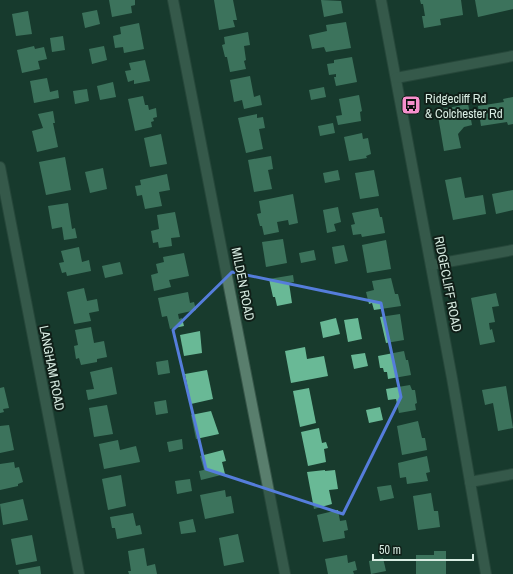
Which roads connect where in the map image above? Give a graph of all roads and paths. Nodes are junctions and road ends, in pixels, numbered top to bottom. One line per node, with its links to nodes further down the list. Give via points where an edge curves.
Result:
1 (174, 0): 11 (street, MILDEN ROAD)
2 (381, 0): 4 (street, RIDGECLIFF ROAD)
3 (513, 56): 4 (street)
4 (396, 78): 7 (street, RIDGECLIFF ROAD)
5 (0, 167): 10 (street, LANGHAM ROAD)
6 (513, 250): 7 (street)
7 (431, 265): 9 (street, RIDGECLIFF ROAD)
8 (513, 474): 9 (street)
9 (470, 482): 12 (street, RIDGECLIFF ROAD)
10 (79, 574)
11 (285, 574)
12 (486, 574)

